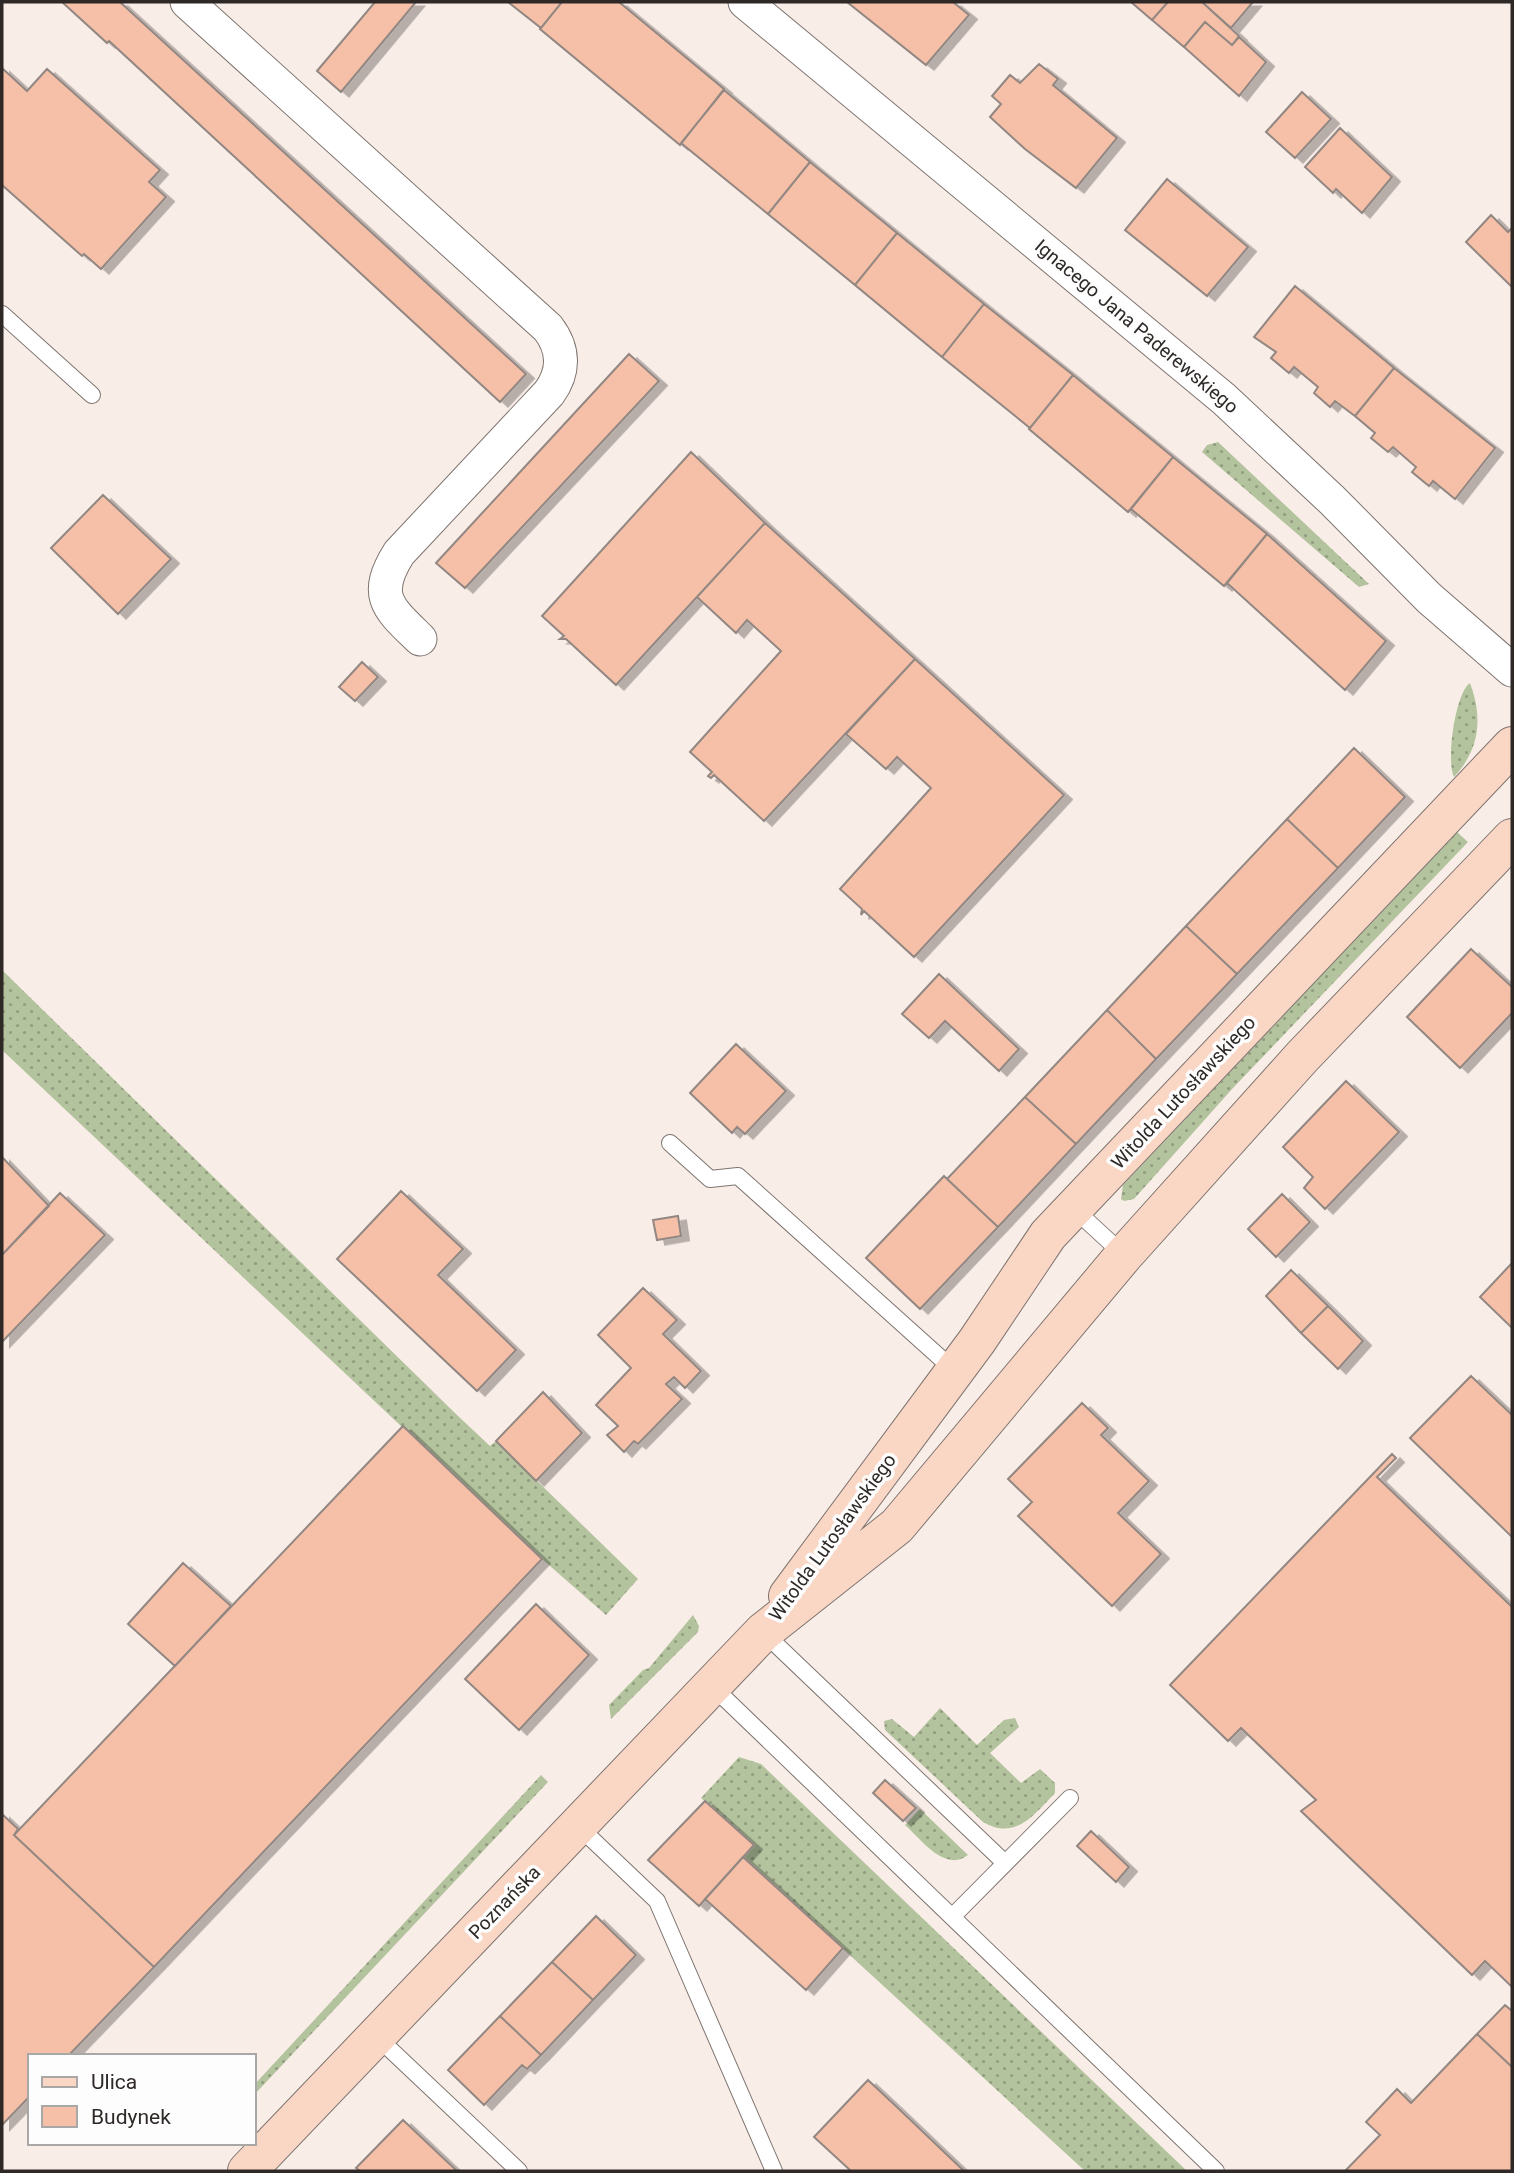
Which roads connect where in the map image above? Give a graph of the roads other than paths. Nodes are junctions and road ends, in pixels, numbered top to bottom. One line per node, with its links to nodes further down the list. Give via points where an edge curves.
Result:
1 (187, 2): 5 (street, via 548,328 560,348 560,374 549,393 390,567 384,593 387,605)
2 (745, 2): 6 (street, Ignacego Jana Paderewskiego, via 1224,399 1429,598)
3 (2, 314): 4 (lane)
4 (92, 395)
5 (420, 639)
6 (1512, 670)
7 (1512, 746): 10 (main road, Witolda Lutosławskiego)
8 (1512, 838): 11 (main road, Witolda Lutosławskiego, via 1302,1057)
9 (670, 1143): 12 (lane, via 710,1179 738,1176)
10 (1073, 1208): 11 (lane); 12 (main road, Witolda Lutosławskiego, via 1048,1236)
11 (1124, 1255): 13 (main road, Witolda Lutosławskiego, via 897,1526)
12 (955, 1371): 13 (main road, Witolda Lutosławskiego)
13 (763, 1632): 14 (main road, Poznańska); 17 (lane)
14 (711, 1685): 16 (main road, Poznańska); 18 (lane)
15 (1070, 1798): 17 (lane)
16 (577, 1825): 19 (main road, Poznańska); 22 (lane, via 657,1902)
17 (1005, 1863): 18 (lane)
18 (952, 1917): 23 (lane)
19 (376, 2036): 20 (main road, Poznańska); 21 (lane)
20 (247, 2171)
21 (519, 2171)
22 (774, 2171)
23 (1216, 2171)

